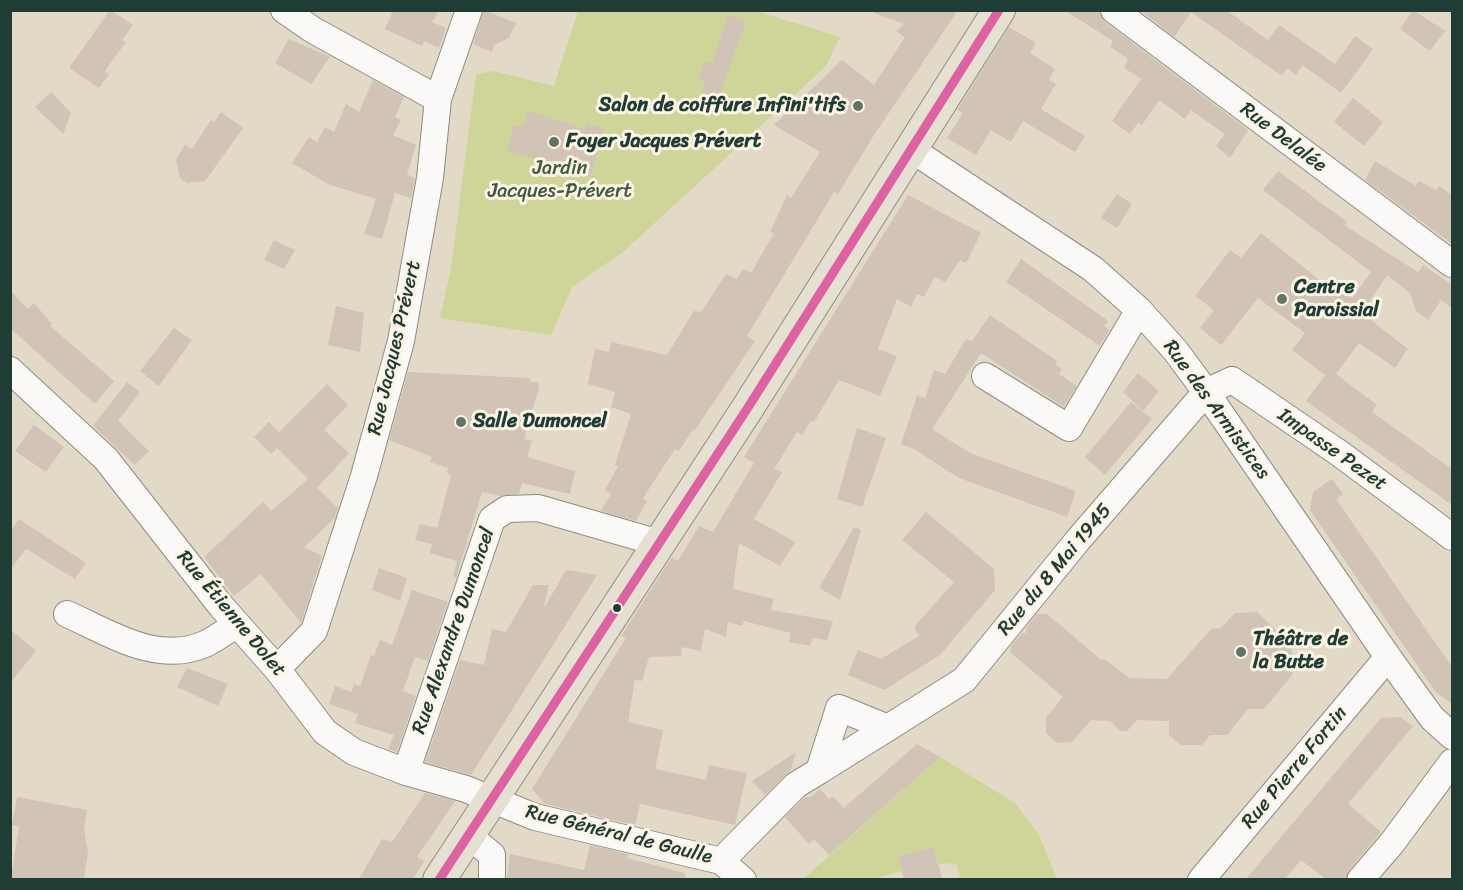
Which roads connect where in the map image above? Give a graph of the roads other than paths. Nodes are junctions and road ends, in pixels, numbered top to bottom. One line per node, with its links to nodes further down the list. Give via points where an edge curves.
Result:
1 (284, 10): 5 (street)
2 (470, 10): 5 (street, Rue Jacques Prévert)
3 (999, 10): 6 (main road)
4 (1114, 10): 7 (street, Rue Delalée)
5 (438, 99): 17 (street, Rue Jacques Prévert, via 430,178 403,330 364,476 314,631)
6 (912, 150): 8 (street, Rue des Armistices, via 1093,269); 13 (main road)
7 (1452, 264)
8 (1139, 310): 10 (street, via 1069,428); 11 (street, Rue des Armistices)
9 (10, 370): 15 (street, Rue Étienne Dolet, via 106,459)
10 (985, 376)
11 (1206, 392): 12 (street, Impasse Pezet, via 1232,380); 16 (street, Rue des Armistices); 18 (street, Rue du 8 Mai 1945, via 964,680)
12 (1452, 537)
13 (659, 543): 22 (street, Rue Alexandre Dumoncel, via 538,508 507,509 492,519); 23 (main road)
14 (67, 614): 15 (street, via 158,652 178,652 204,644)
15 (237, 624): 17 (street, Rue Étienne Dolet)
16 (1388, 657): 19 (street, Rue des Armistices, via 1432,718); 29 (street, Rue Pierre Fortin)
17 (277, 669): 22 (street, Rue Étienne Dolet, via 325,732 354,752)
18 (888, 728): 21 (street, Rue du 8 Mai 1945); 21 (street, via 839,708)
19 (1452, 736)
20 (1452, 762): 30 (street)
21 (819, 771): 25 (street, Rue du 8 Mai 1945, via 796,785)
22 (406, 772): 23 (street, Rue Étienne Dolet)
23 (490, 799): 24 (main road); 25 (street, Rue Général de Gaulle, via 535,817)
24 (468, 835): 26 (main road); 27 (street, via 492,855)
25 (721, 861): 28 (street, Rue Général de Gaulle)
26 (439, 879)
27 (492, 879)
28 (743, 879)
29 (1201, 879)
30 (1360, 879)

